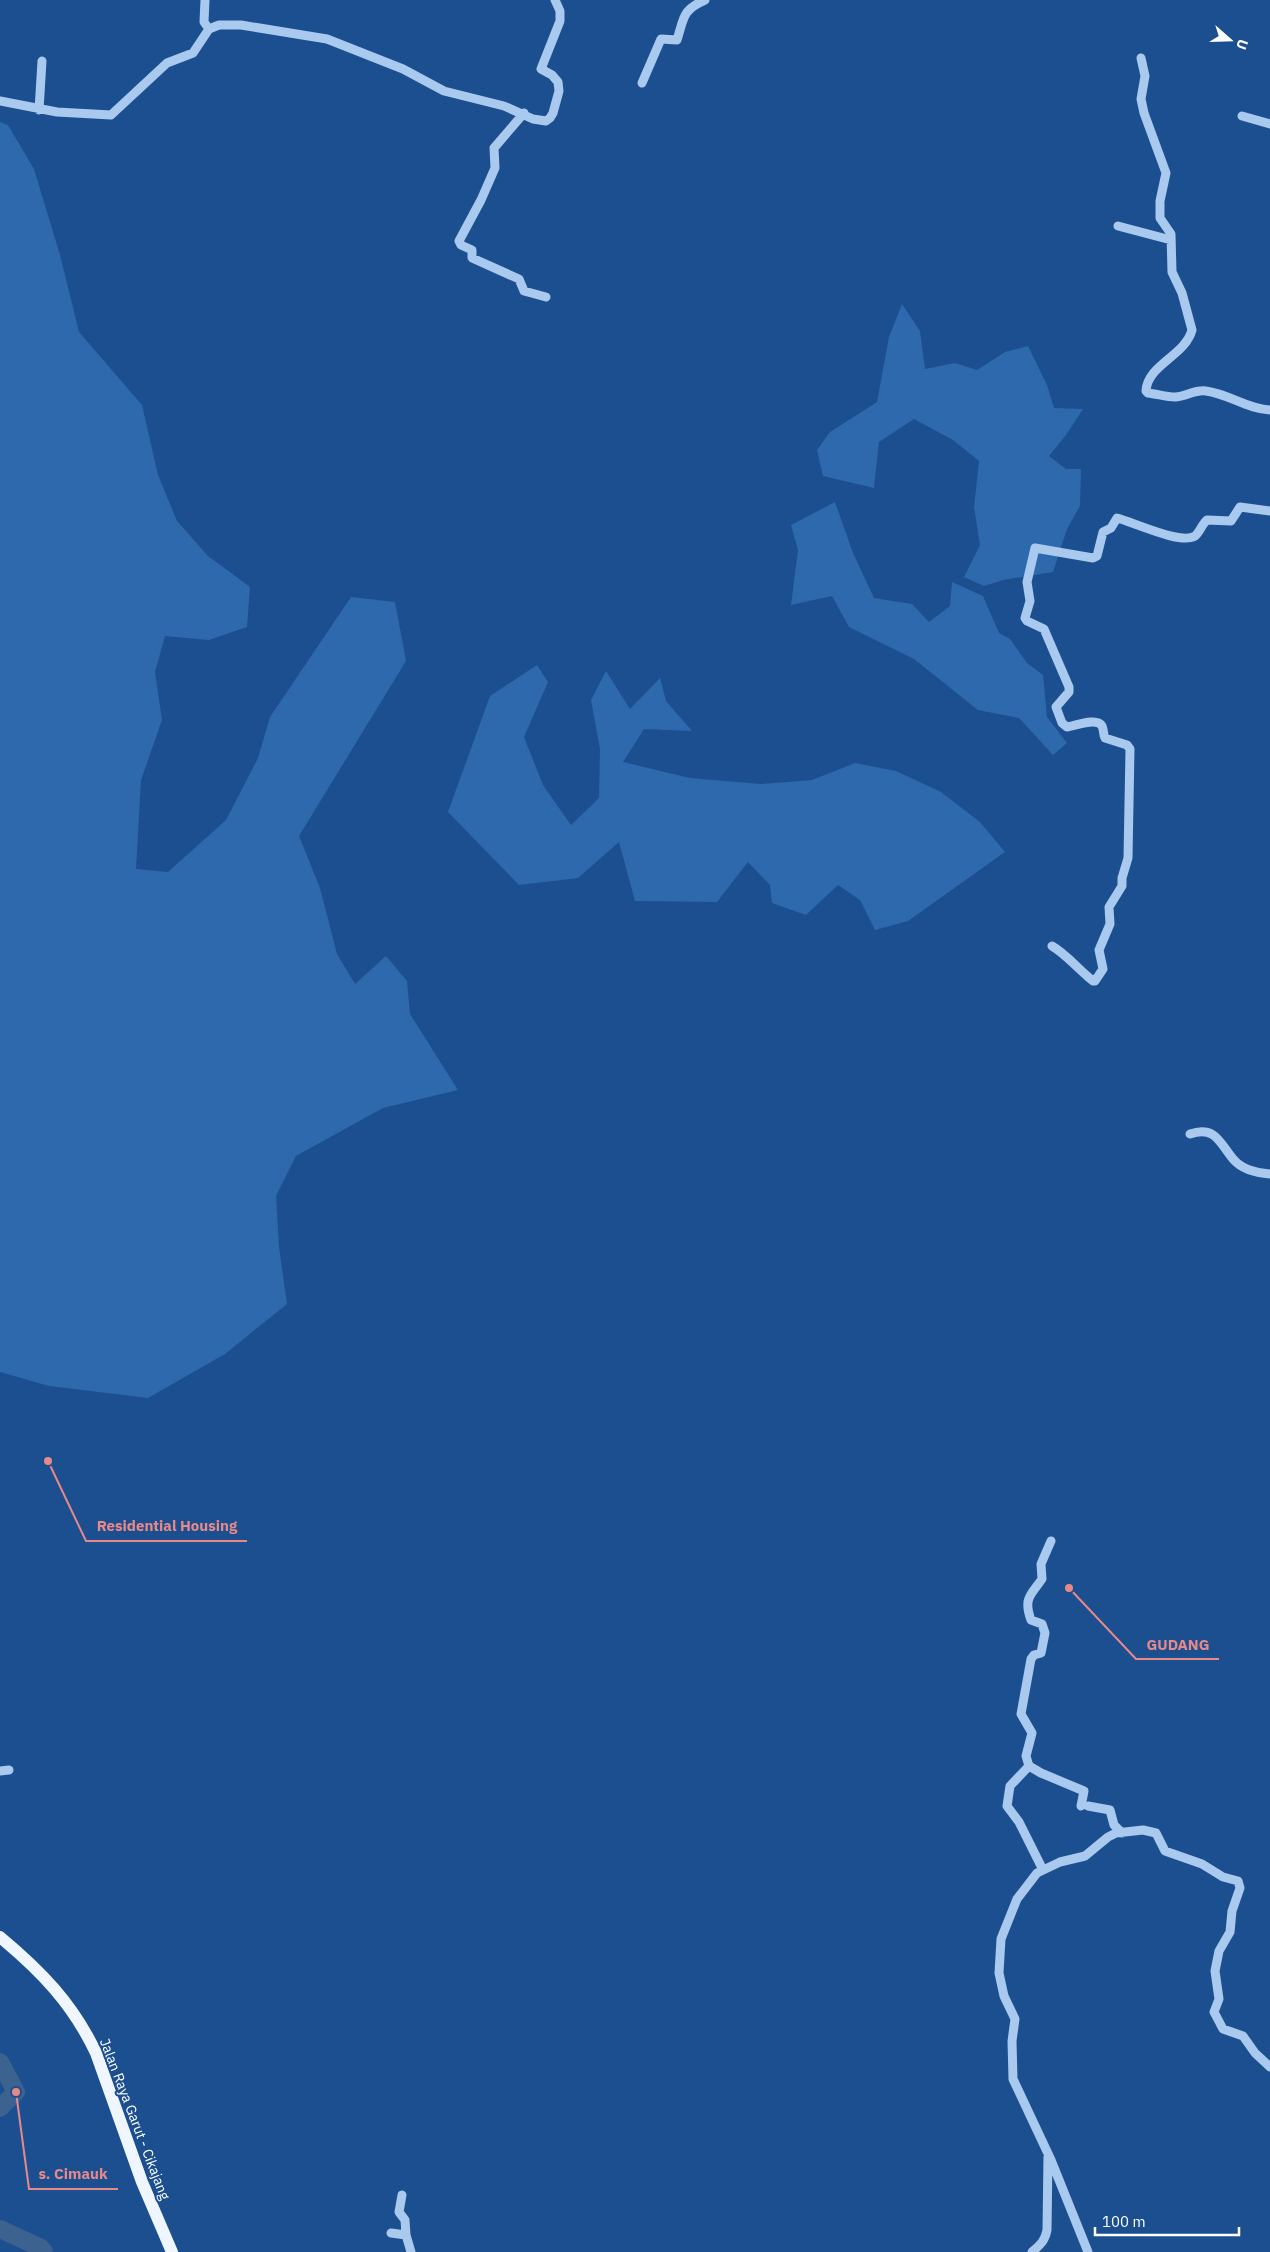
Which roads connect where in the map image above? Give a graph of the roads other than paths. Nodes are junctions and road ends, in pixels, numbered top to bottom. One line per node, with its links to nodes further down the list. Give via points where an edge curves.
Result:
1 (205, 0): 4 (street, via 204,22)
2 (555, 0): 10 (street, via 560,21 541,68 558,82 560,91 546,121)
3 (706, 0): 7 (street, via 695,4 684,15 677,40 661,39)
4 (209, 29): 9 (street, via 193,53 168,63 111,115); 10 (street, via 219,25 241,25 327,39 403,70 444,91)
5 (1141, 58): 14 (street, via 1145,76 1141,99 1144,113 1166,173 1160,218 1171,234)
6 (42, 61): 9 (street)
7 (642, 83)
8 (0, 101): 9 (street)
9 (39, 110)
10 (524, 113): 15 (street, via 494,148 494,168 459,241 472,250 472,258 519,280 524,291)
11 (1242, 116): 12 (street)
12 (1270, 124)
13 (1118, 226): 14 (street)
14 (1171, 240): 16 (street, via 1172,272 1182,293 1192,330 1180,350 1153,373 1146,386 1147,392 1176,397 1206,391 1252,409)
15 (546, 297)
16 (1270, 410)
17 (1270, 512): 18 (street, via 1240,507 1231,521 1207,520 1196,535 1185,538 1117,518 1111,528 1104,530 1097,556 1093,558 1035,548 1027,582 1030,601 1025,618 1044,629 1070,688 1056,707 1062,724 1067,727 1098,723 1105,738 1130,749 1128,855 1122,886 1108,907 1110,924 1099,950 1103,969 1093,981 1074,966 1066,954)
18 (1052, 946)
19 (1190, 1134): 20 (street, via 1211,1134 1234,1160 1252,1172)
20 (1270, 1174)
21 (1051, 1541): 22 (street, via 1041,1564 1042,1579 1029,1594 1027,1606 1031,1620 1042,1624 1045,1633 1041,1653 1031,1660 1021,1714 1032,1733 1026,1756)
22 (1028, 1766): 23 (street, via 1084,1791 1085,1806 1110,1810 1114,1825); 24 (street, via 1010,1786 1007,1806)
23 (1122, 1833): 24 (street, via 1108,1837 1084,1856); 26 (street, via 1143,1830 1156,1833 1165,1851 1202,1864 1223,1877 1238,1880 1240,1888 1232,1911 1230,1932 1219,1951 1215,1971 1219,1999 1214,2012 1223,2029 1242,2036)
24 (1044, 1870): 27 (street, via 1031,1879 1011,1910 1001,1939 999,1973 1004,1996 1015,2019 1011,2063 1014,2079)
25 (0, 1937): 31 (main road, Jalan Raya Garut - Cikajang, via 46,1977 88,2036 142,2182)
26 (1270, 2067)
27 (1049, 2154): 33 (street, via 1046,2237); 34 (street)
28 (402, 2195): 30 (street, via 399,2212 405,2220)
29 (391, 2233): 30 (street)
30 (406, 2235): 32 (street)
31 (172, 2252)
32 (411, 2252)
33 (1032, 2252)
34 (1088, 2252)

